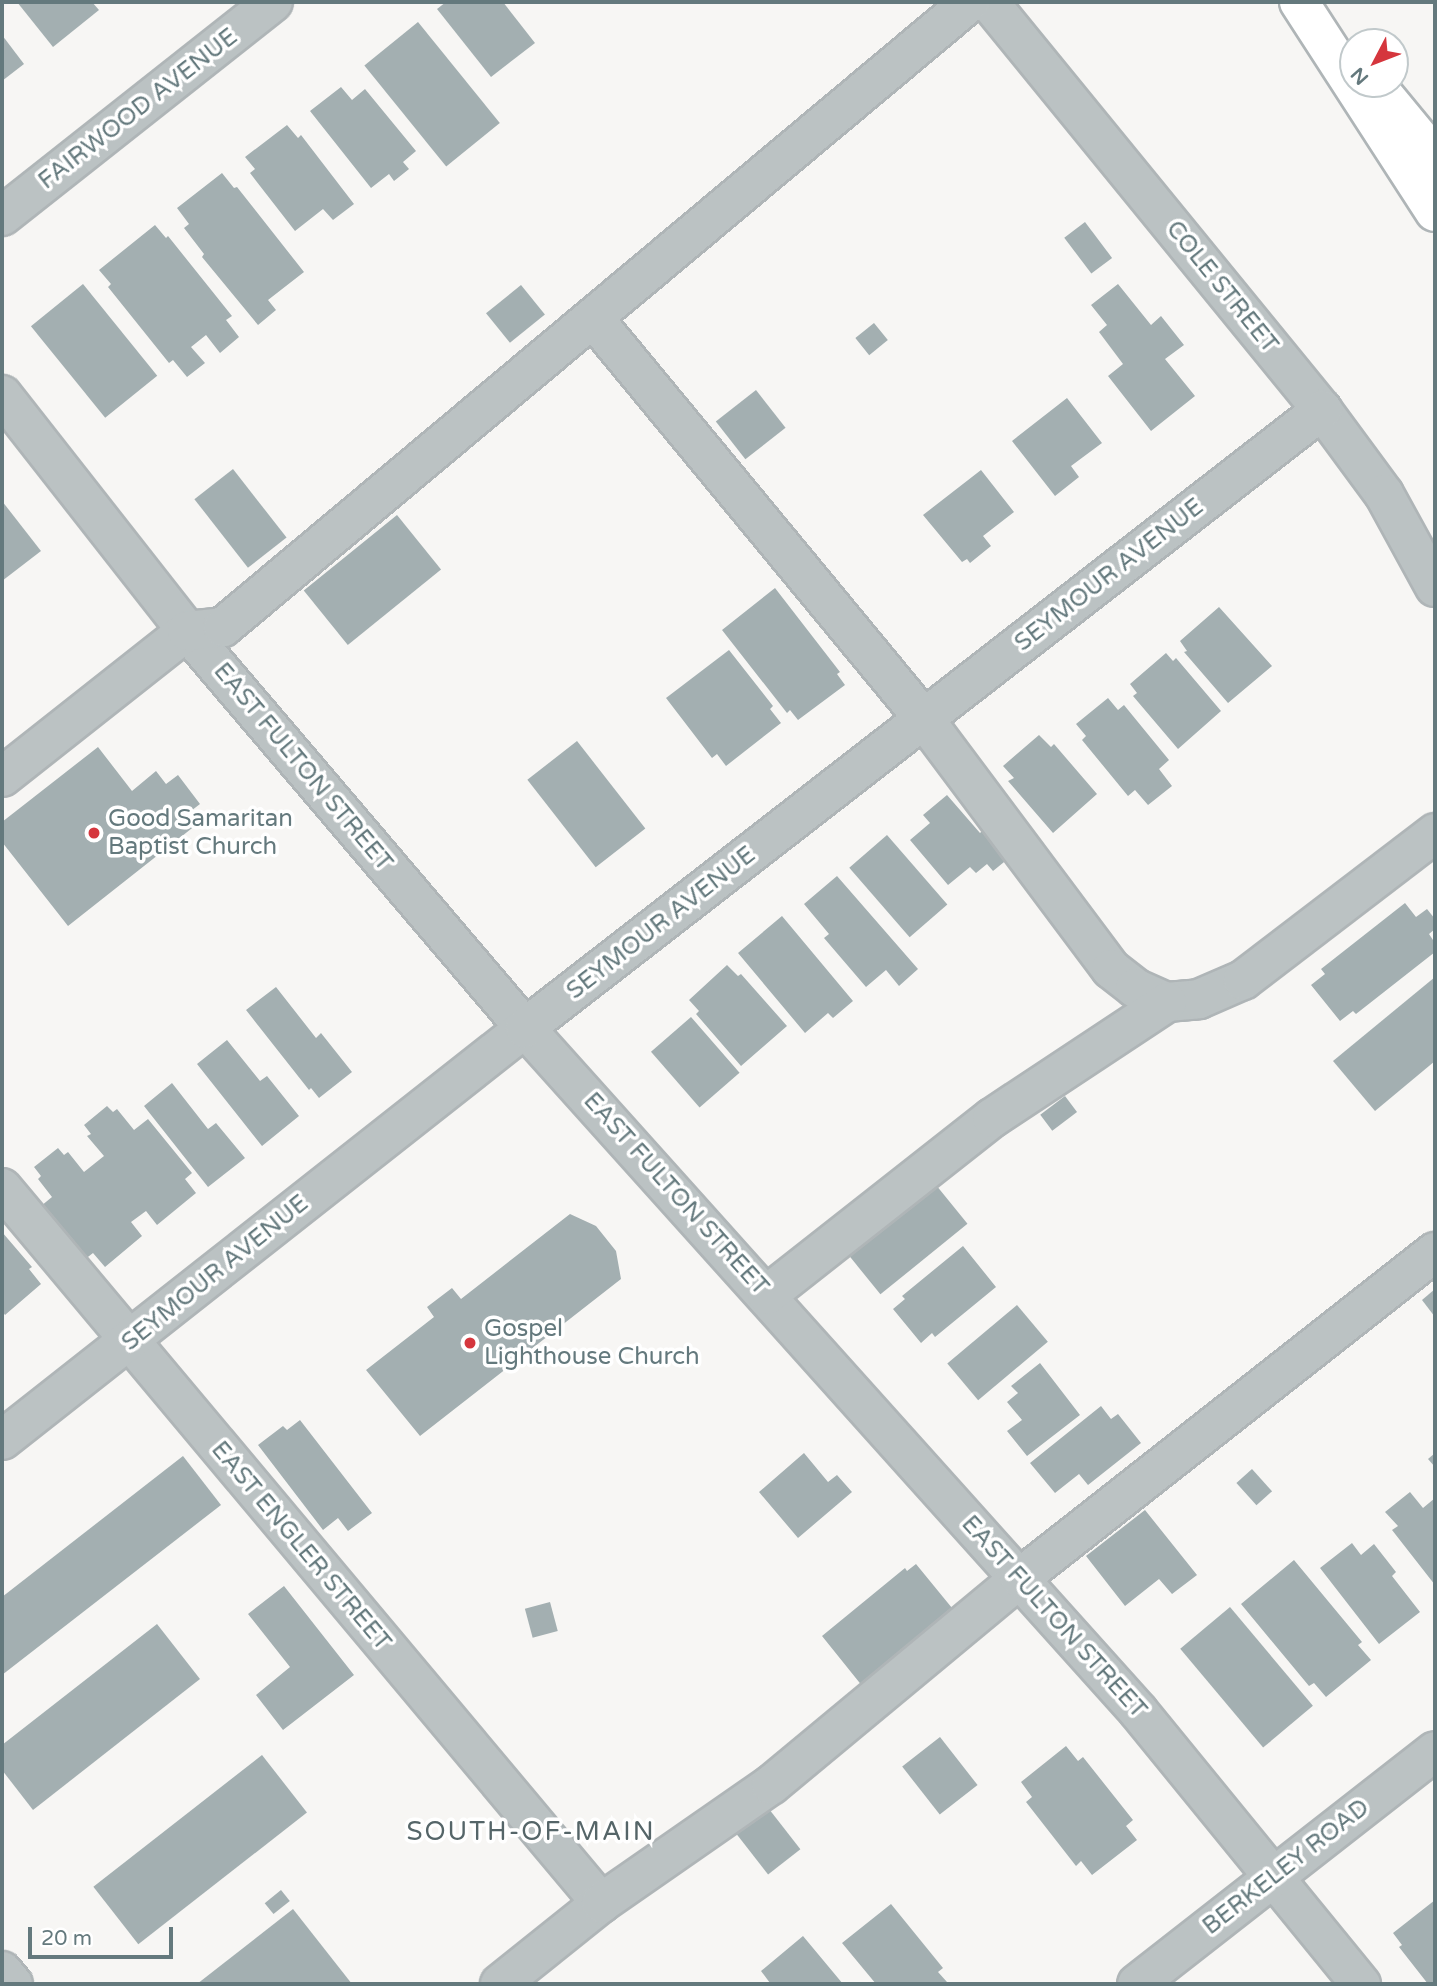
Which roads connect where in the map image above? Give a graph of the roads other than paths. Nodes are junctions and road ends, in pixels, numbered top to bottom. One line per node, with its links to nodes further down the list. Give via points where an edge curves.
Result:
1 (273, 2): 10 (street, FAIRWOOD AVENUE)
2 (970, 2): 11 (street)
3 (989, 2): 13 (street, COLE STREET)
4 (1298, 2): 9 (highway)
5 (1307, 2): 6 (highway)
6 (1339, 41)
7 (1387, 98): 8 (highway)
8 (1435, 157)
9 (1435, 212)
10 (2, 216)
11 (593, 318): 15 (street, via 223,628); 16 (street)
12 (2, 396): 15 (street, EAST FULTON STREET)
13 (1322, 410): 14 (street, COLE STREET, via 1384,494); 16 (street, SEYMOUR AVENUE)
14 (1435, 587)
15 (187, 631): 17 (street); 20 (street, EAST FULTON STREET)
16 (924, 719): 19 (street, via 1111,969 1135,988); 20 (street, SEYMOUR AVENUE)
17 (2, 777)
18 (1435, 833): 19 (street, via 1243,980 1199,999)
19 (1167, 1002): 23 (street, via 992,1118)
20 (525, 1028): 23 (street, EAST FULTON STREET); 24 (street, SEYMOUR AVENUE)
21 (2, 1188): 24 (street, EAST ENGLER STREET)
22 (1435, 1252): 26 (street)
23 (767, 1294): 26 (street, EAST FULTON STREET)
24 (130, 1342): 25 (street, SEYMOUR AVENUE); 29 (street, EAST ENGLER STREET)
25 (2, 1440)
26 (1020, 1578): 28 (street, EAST FULTON STREET, via 1139,1711); 29 (street, via 771,1785)
27 (1435, 1751): 28 (street, BERKELEY ROAD)
28 (1273, 1877): 33 (street, BERKELEY ROAD); 34 (street, EAST FULTON STREET)
29 (601, 1903): 32 (street)
30 (2, 1971): 31 (street)
31 (13, 1984)
32 (500, 1984)
33 (1137, 1984)
34 (1361, 1984)

